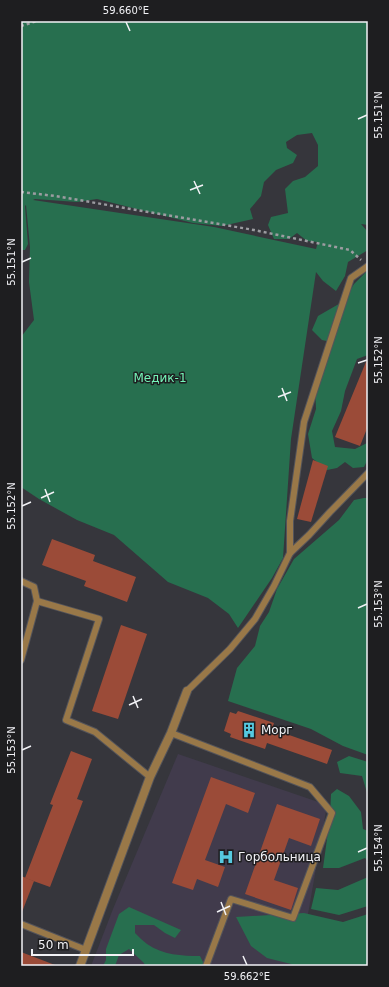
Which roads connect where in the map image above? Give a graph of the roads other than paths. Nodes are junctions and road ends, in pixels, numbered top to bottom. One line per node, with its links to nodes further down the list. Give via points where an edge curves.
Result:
1 (367, 266): 3 (lane, via 351,278 304,422 290,521)
2 (368, 473): 3 (lane)
3 (290, 552): 7 (lane, via 274,586 254,618 230,649)
4 (21, 581): 5 (lane, via 34,586)
5 (37, 601): 6 (lane); 9 (lane, via 99,619 66,720 95,732)
6 (21, 660)
7 (187, 691): 8 (street)
8 (171, 733): 9 (street); 13 (lane, via 310,787 332,813 293,918 232,899)
9 (150, 778): 11 (street)
10 (21, 924): 11 (lane)
11 (86, 950): 12 (street)
12 (80, 966)
13 (206, 966)

